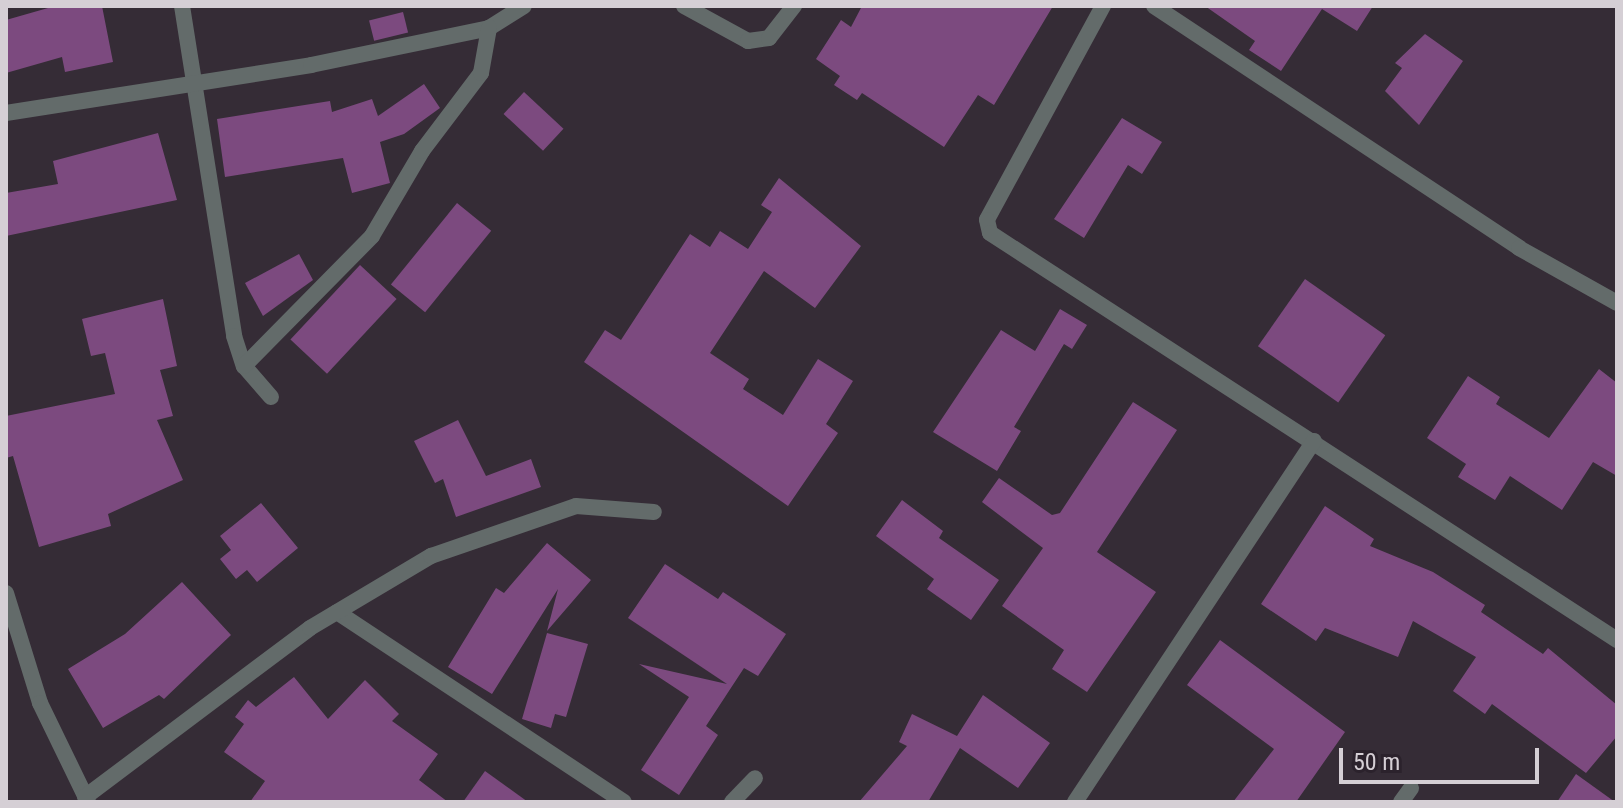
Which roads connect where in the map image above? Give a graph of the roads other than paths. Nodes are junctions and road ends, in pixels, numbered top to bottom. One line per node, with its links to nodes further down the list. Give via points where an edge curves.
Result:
1 (182, 6): 8 (street)
2 (524, 6): 7 (street)
3 (684, 6): 4 (street, via 748,41 769,38)
4 (794, 6)
5 (1103, 6): 13 (street, via 987,220 990,233)
6 (1154, 6): 10 (street, via 1519,248)
7 (489, 28): 8 (street); 11 (street, via 481,73 422,151 372,236)
8 (194, 85): 9 (street); 11 (street)
9 (6, 113)
10 (1617, 303)
11 (244, 366): 12 (street)
12 (271, 397)
13 (1314, 441): 17 (street); 22 (street)
14 (654, 512): 16 (street, via 576,506 501,529 431,556)
15 (6, 593): 19 (street, via 40,703)
16 (337, 612): 19 (street, via 223,689); 20 (street)
17 (1617, 640)
18 (755, 778): 21 (street)
19 (86, 800)
20 (624, 802)
21 (732, 802)
22 (1075, 802)

